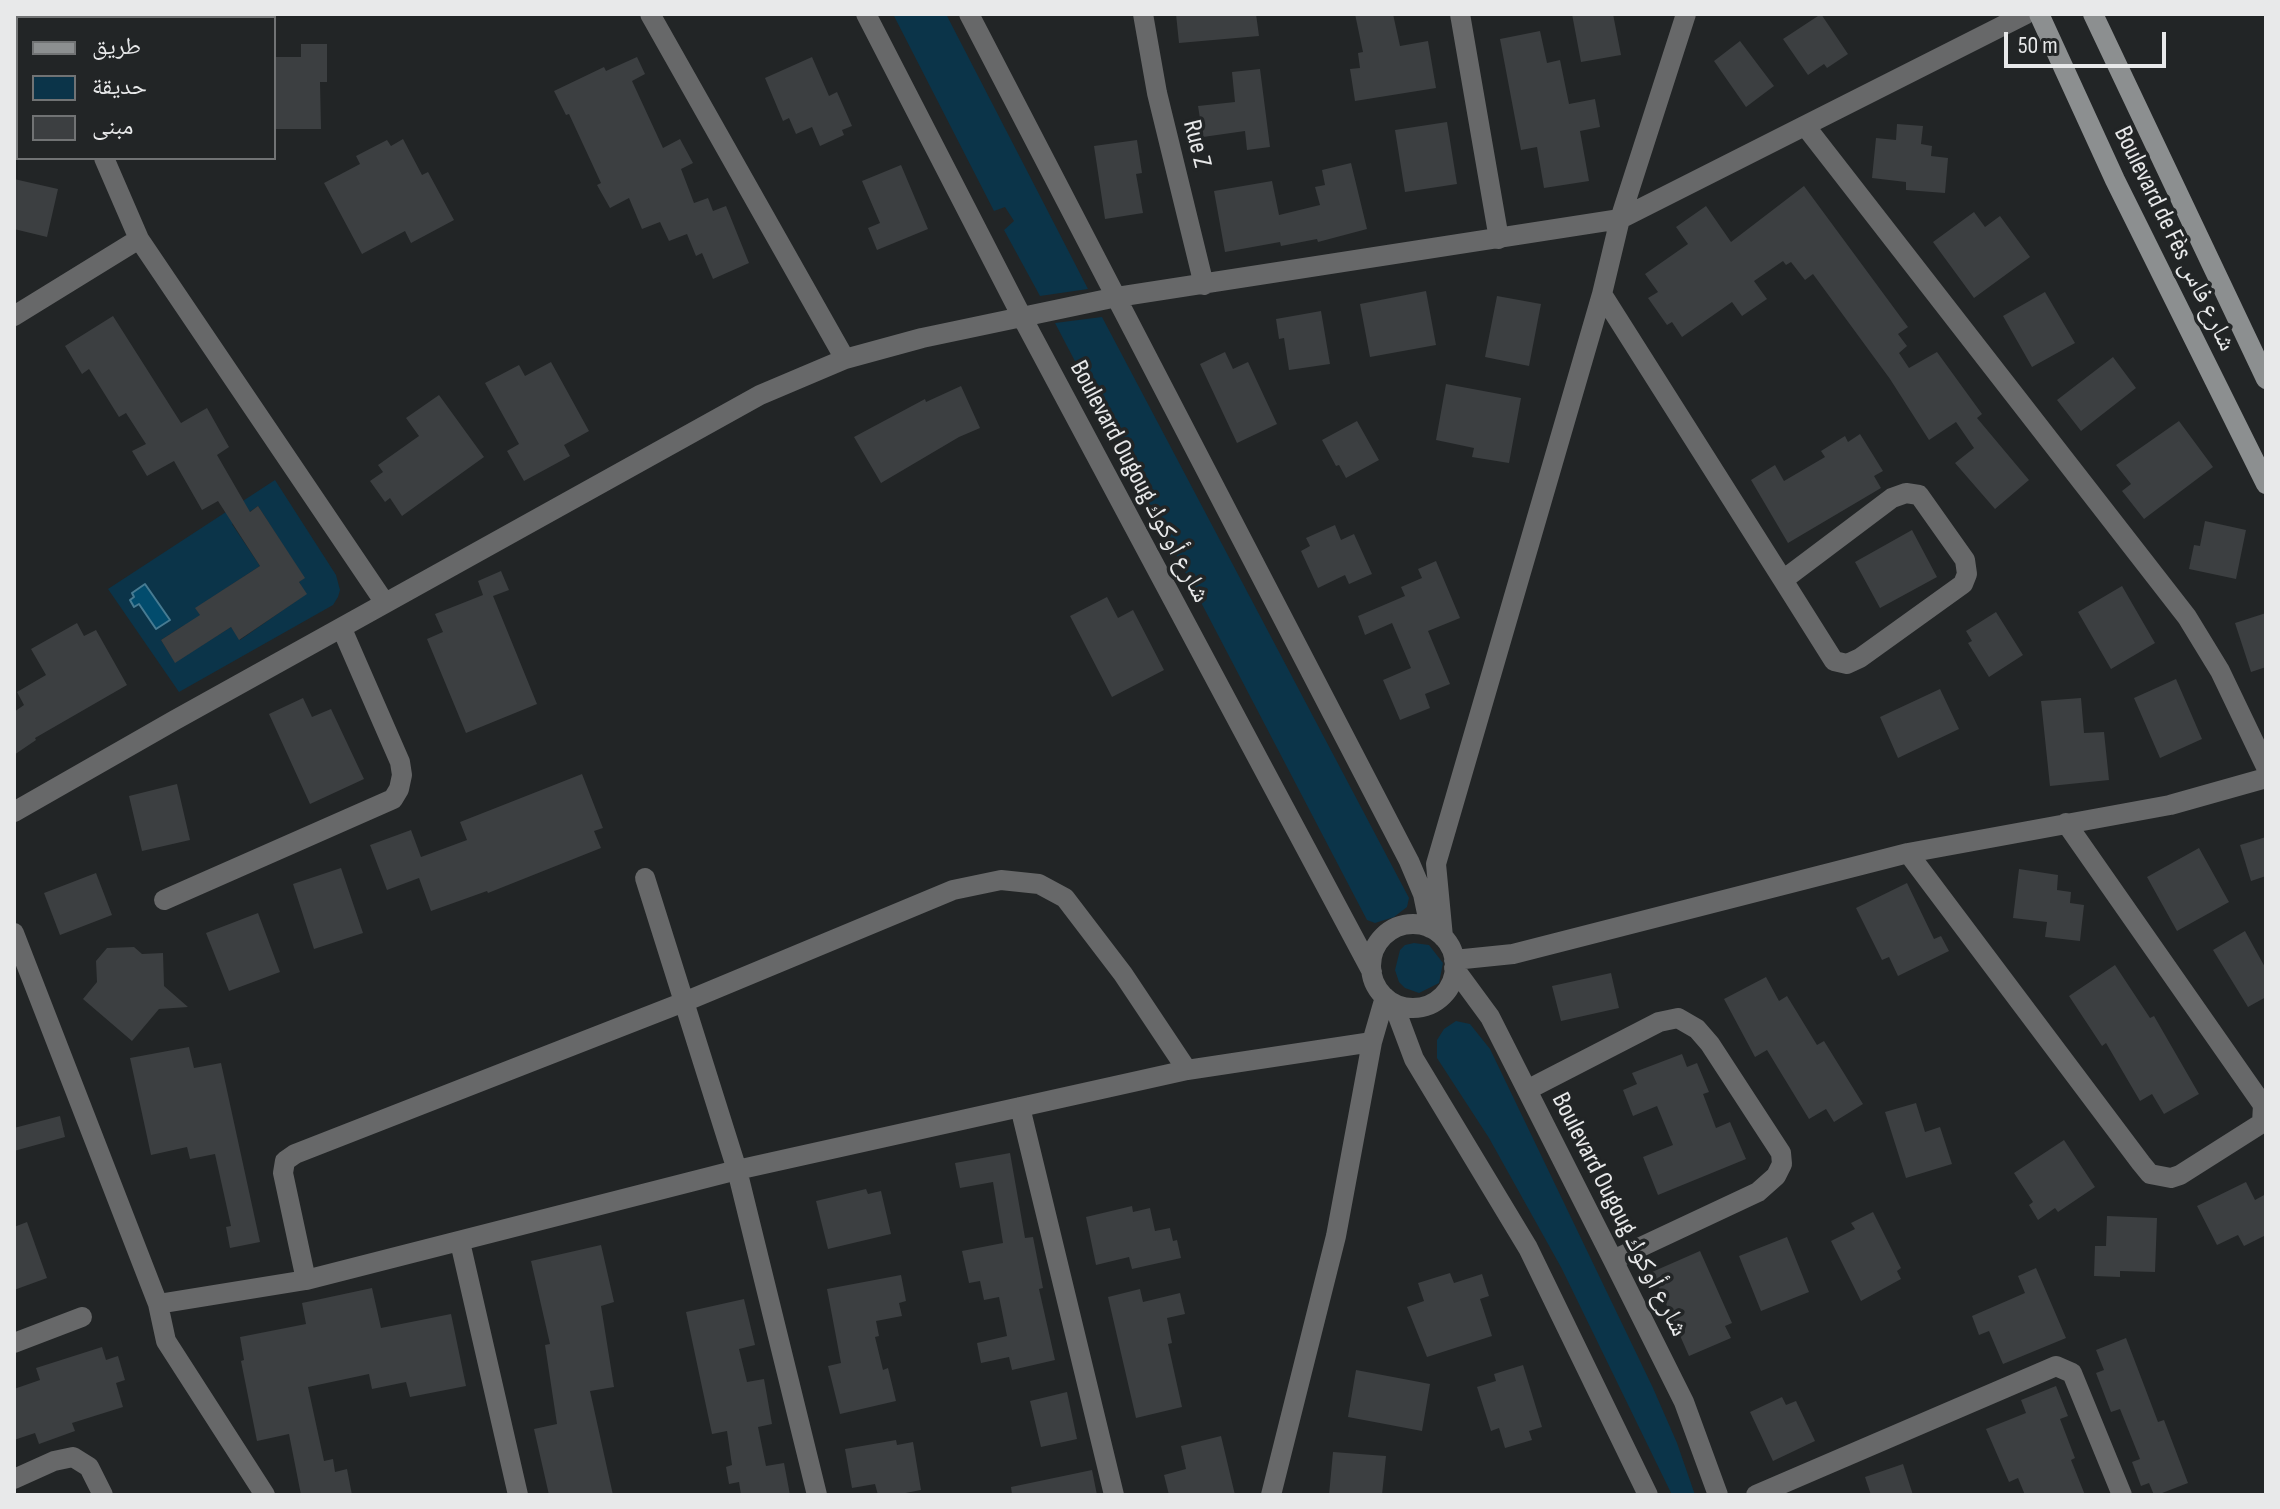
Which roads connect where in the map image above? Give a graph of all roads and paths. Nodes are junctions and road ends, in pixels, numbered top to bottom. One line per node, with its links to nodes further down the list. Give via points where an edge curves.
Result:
1 (650, 14): 20 (street)
2 (866, 14): 19 (street, Boulevard Ougoug شارع أوكوك)
3 (969, 14): 17 (street)
4 (1143, 14): 15 (street, Rue Z)
5 (1460, 14): 14 (street)
6 (1686, 14): 12 (street)
7 (2026, 14): 10 (street)
8 (2039, 14): 22 (main road, Boulevard de Fès شارع فاس)
9 (2093, 14): 21 (main road, Boulevard de Fès شارع فاس)
10 (1806, 127): 12 (street); 26 (street, via 2187,617 2220,671)
11 (105, 160): 13 (street)
12 (1620, 219): 14 (street); 16 (street)
13 (139, 239): 18 (street); 24 (street)
14 (1499, 239): 15 (street)
15 (1204, 285): 17 (street)
16 (1602, 294): 23 (street); 33 (street, via 1436,864)
17 (1117, 297): 19 (street); 33 (street, via 1409,861)
18 (14, 316)
19 (1022, 317): 20 (street); 36 (street, Boulevard Ougoug شارع أوكوك)
20 (845, 359): 24 (street, via 760,395)
21 (2266, 379)
22 (2266, 484)
23 (1783, 580): 23 (street, via 1834,661 1847,664 1963,584 1967,574 1965,560 1919,495 1906,493 1892,498)
24 (385, 603): 25 (street)
25 (342, 629): 28 (street); 32 (street, via 400,762 402,775 393,799)
26 (2266, 767)
27 (2266, 778): 29 (street, via 2170,805)
28 (14, 812)
29 (2066, 823): 30 (street); 30 (street, via 2263,1105 2262,1123 2171,1178 2150,1174 2141,1163)
30 (1908, 853): 35 (street, via 1513,954)
31 (645, 878): 38 (street)
32 (164, 900)
33 (1437, 932): 35 (street); 36 (street, via 1408,924 1388,932 1374,950)
34 (14, 933): 47 (street)
35 (1454, 964): 37 (street, via 1448,988 1433,1002 1413,1008); 41 (street, Boulevard Ougoug شارع أوكوك, via 1490,1017)
36 (1372, 972): 37 (street)
37 (1389, 1000): 39 (street); 57 (street, via 1414,1059 1528,1248)
38 (684, 1002): 40 (street, via 953,890 1001,880 1039,884 1065,898); 43 (street); 46 (street, via 285,1161 283,1173)
39 (1372, 1042): 40 (street); 56 (street, via 1336,1236)
40 (1187, 1070): 42 (street)
41 (1527, 1090): 45 (street, Boulevard Ougoug شارع أوكوك); 45 (street, via 1659,1022 1678,1018 1710,1044 1781,1153 1776,1176 1758,1192)
42 (1020, 1107): 43 (street); 55 (street)
43 (737, 1170): 44 (street); 54 (street)
44 (460, 1242): 46 (street); 53 (street)
45 (1613, 1260): 58 (street, Boulevard Ougoug شارع أوكوك, via 1684,1402)
46 (306, 1280): 47 (street)
47 (158, 1304): 52 (street, via 166,1341)
48 (82, 1317): 49 (street)
49 (14, 1343)
50 (14, 1479): 51 (street, via 73,1457 89,1467)
51 (103, 1495)
52 (265, 1495)
53 (518, 1495)
54 (817, 1495)
55 (1114, 1495)
56 (1271, 1495)
57 (1648, 1495)
58 (1718, 1495)
59 (1756, 1495): 60 (street, via 2056,1366 2072,1373)
60 (2122, 1495)

